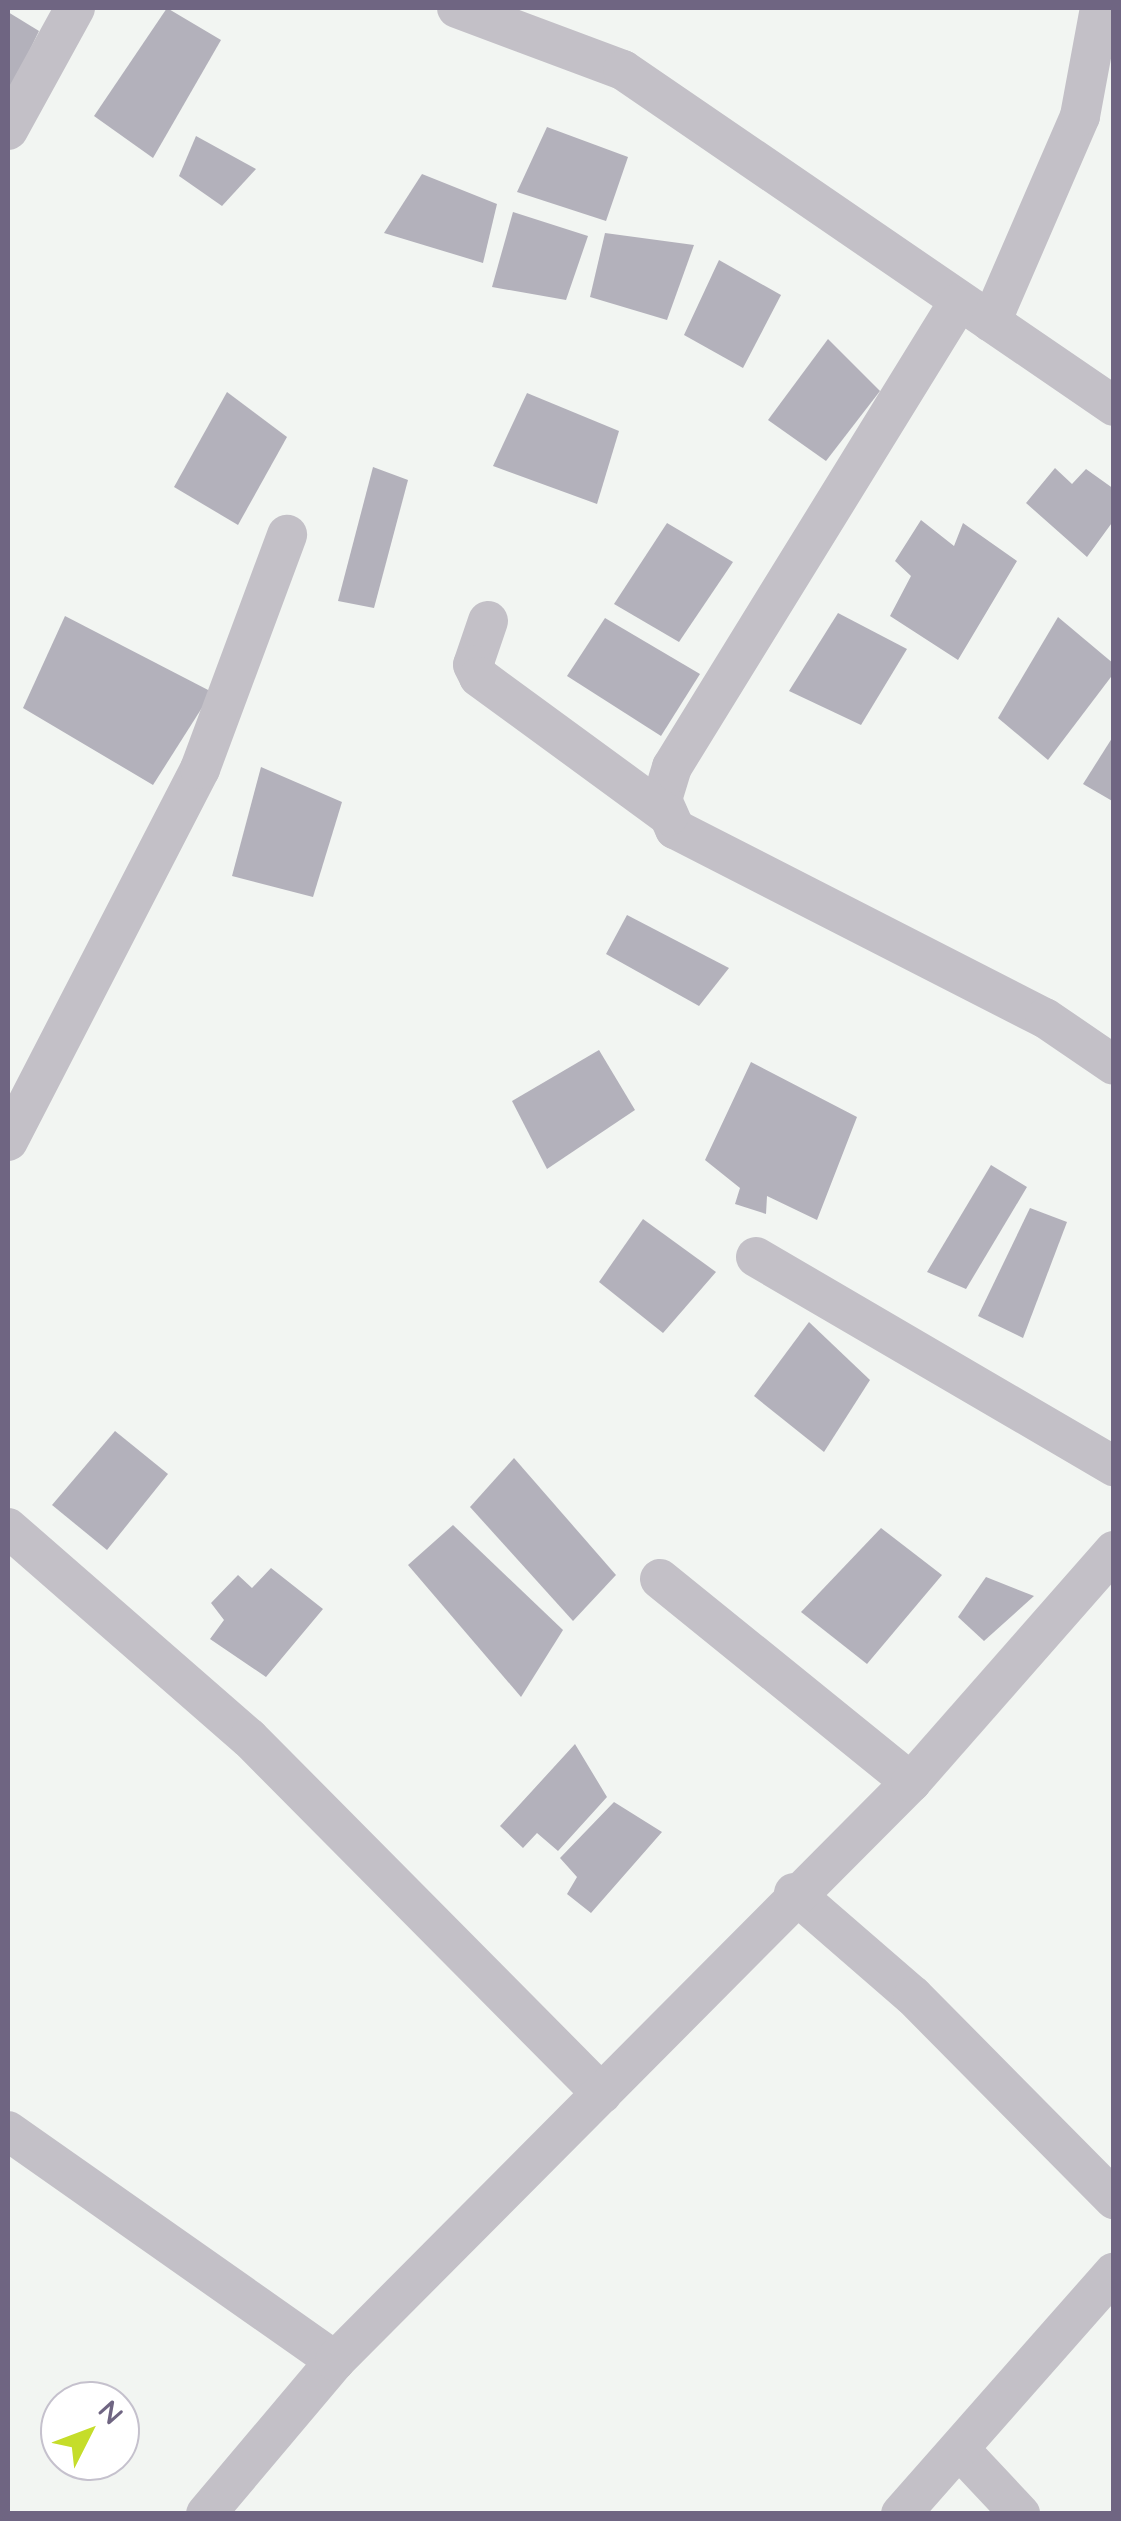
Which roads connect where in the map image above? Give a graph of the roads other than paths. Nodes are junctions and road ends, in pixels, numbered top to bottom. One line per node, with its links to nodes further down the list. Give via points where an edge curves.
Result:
1 (75, 8): 4 (street)
2 (457, 8): 5 (street, via 623,70)
3 (1100, 8): 5 (street, via 1080,116)
4 (8, 130)
5 (975, 312): 6 (street); 9 (street, via 672,767 662,800)
6 (1114, 406)
7 (287, 535): 11 (street, via 200,769)
8 (488, 621): 9 (street, via 474,665 479,677)
9 (669, 816): 10 (street, via 676,829 1045,1018)
10 (1114, 1065)
11 (8, 1141)
12 (756, 1257): 13 (street)
13 (1114, 1466)
14 (8, 1528): 19 (street, via 249,1738)
15 (1114, 1551): 17 (street)
16 (660, 1579): 17 (street)
17 (911, 1782): 18 (street)
18 (794, 1894): 19 (street); 21 (street, via 913,1996)
19 (602, 2094): 23 (street)
20 (8, 2131): 23 (street)
21 (1114, 2198)
22 (1114, 2272): 24 (street)
23 (334, 2361): 25 (street)
24 (960, 2450): 26 (street); 27 (street)
25 (206, 2514)
26 (900, 2514)
27 (1020, 2514)

